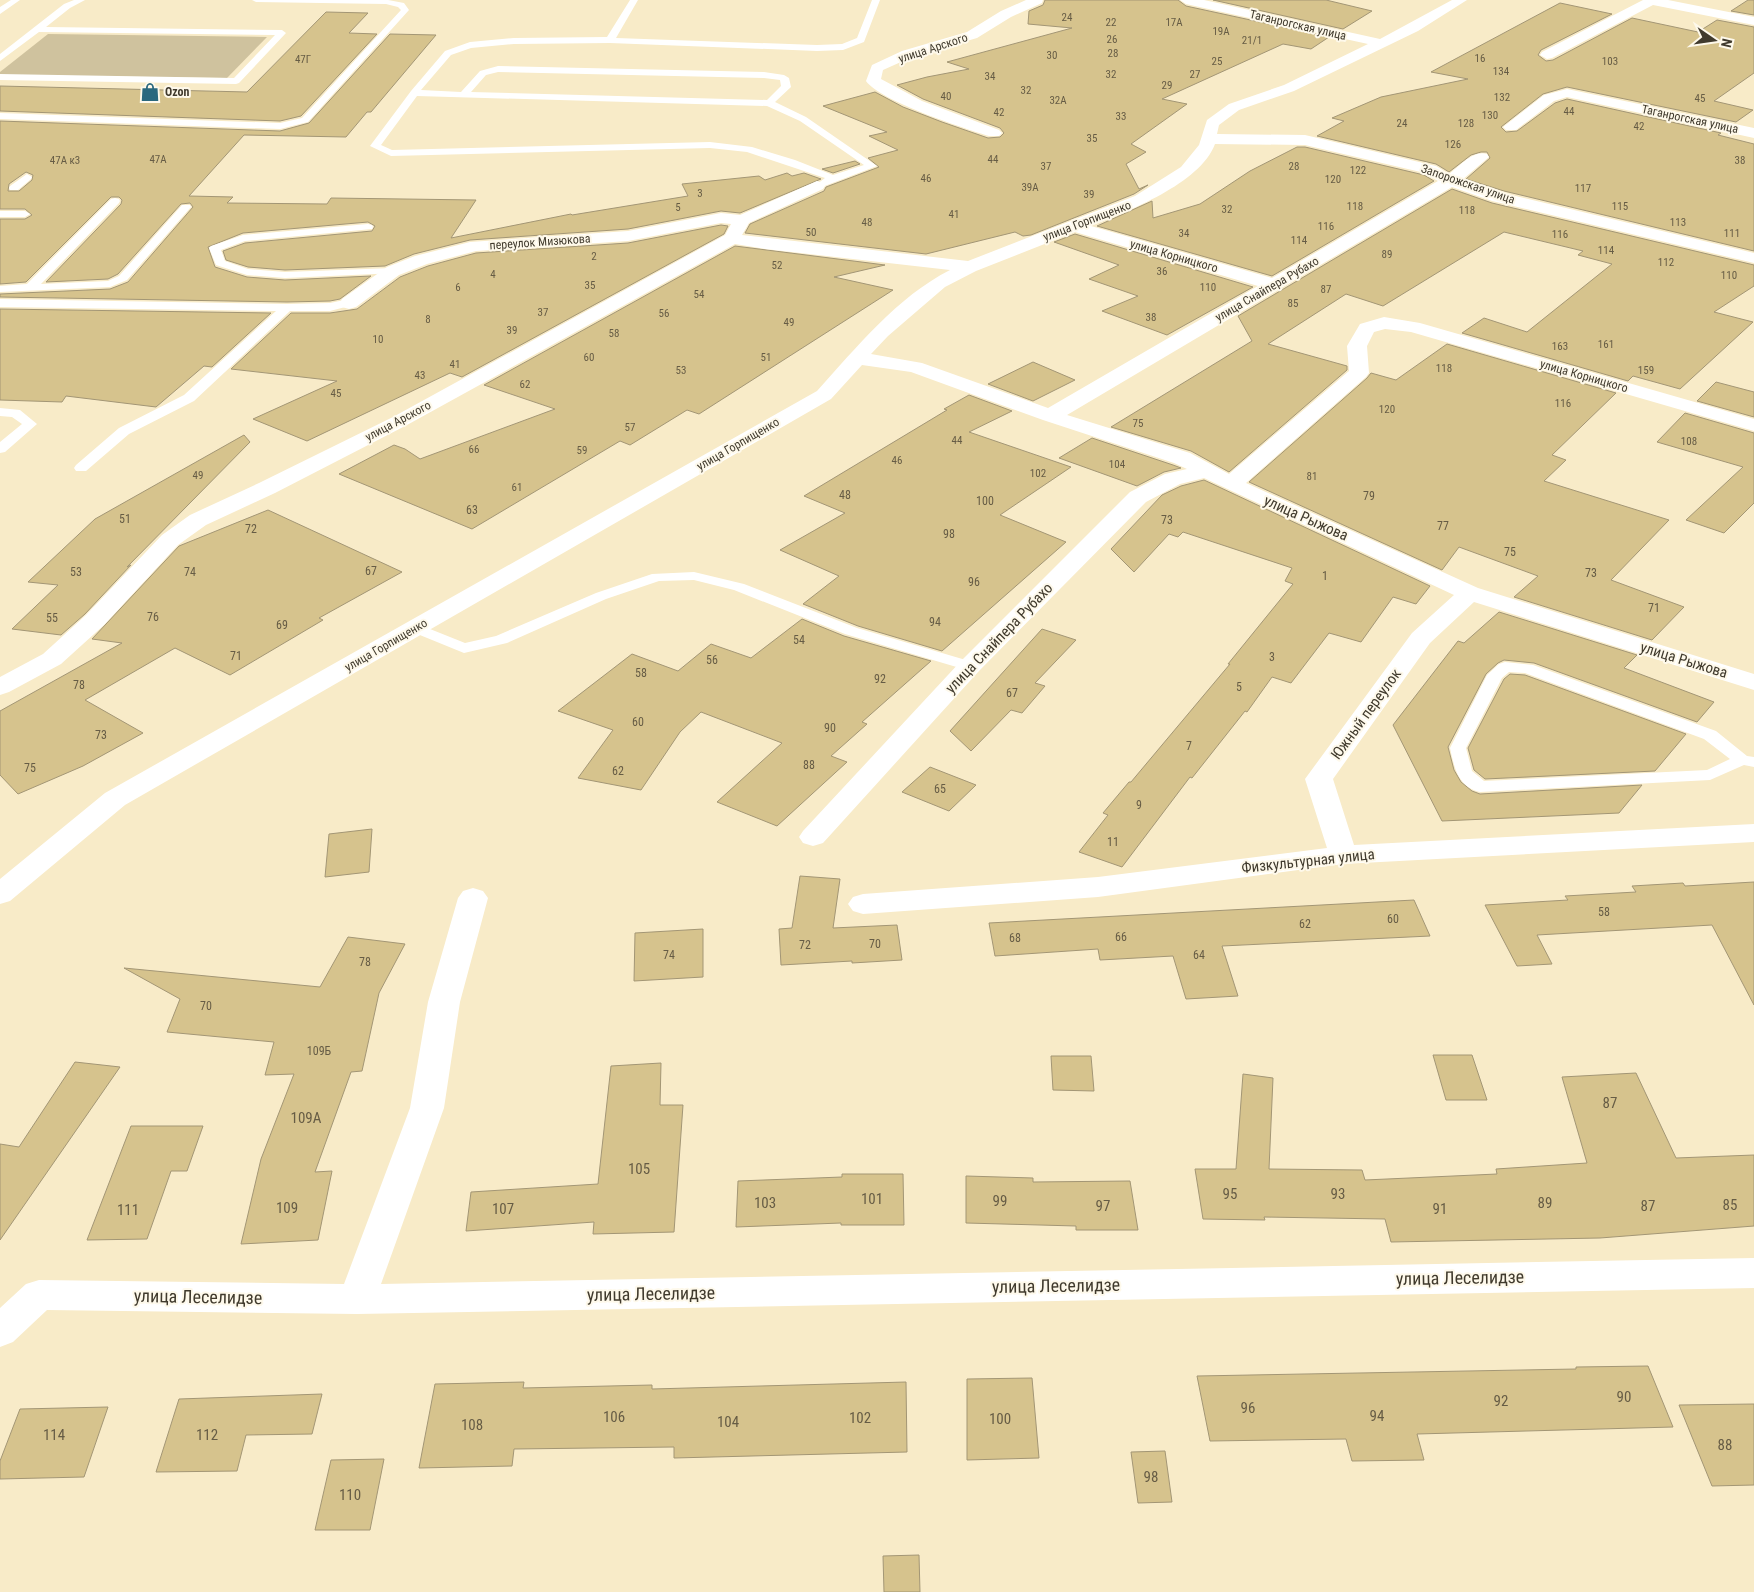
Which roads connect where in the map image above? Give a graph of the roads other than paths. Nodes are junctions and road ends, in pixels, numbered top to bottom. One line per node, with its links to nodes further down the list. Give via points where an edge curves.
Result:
1 (16, 0): 10 (lane)
2 (81, 0): 12 (lane, via 67,6)
3 (256, 0): 22 (lane, via 386,2 401,5 405,10 305,120)
4 (634, 0): 13 (lane)
5 (876, 0): 13 (lane, via 861,40 843,47)
6 (1037, 0): 24 (street, улица Арского, via 972,35 900,57 878,68 873,81 896,96)
7 (1186, 0): 14 (street, Таганрогская улица)
8 (1460, 0): 14 (street, улица Горпищенко)
9 (1653, 0): 11 (street); 15 (street)
10 (0, 11)
11 (1754, 21)
12 (39, 28): 16 (lane); 17 (lane, via 282,33 236,81)
13 (610, 40): 18 (lane, via 514,40 470,45 448,53)
14 (1381, 43): 27 (street, улица Горпищенко, via 1289,88 1234,107 1212,123)
15 (1547, 55)
16 (0, 58)
17 (0, 77)
18 (414, 93): 19 (lane); 31 (lane, via 375,146 391,153 710,145 748,149 791,162)
19 (464, 94): 20 (lane); 20 (lane, via 483,74 498,69 764,74 784,78 786,86)
20 (769, 103): 31 (lane, via 803,119 872,166)
21 (0, 116): 22 (lane)
22 (280, 126): 26 (lane)
23 (1511, 127): 25 (street, Таганрогская улица, via 1549,98 1567,94)
24 (994, 133)
25 (1754, 133)
26 (271, 136)
27 (1208, 139): 30 (street, Запорожская улица, via 1305,140 1430,169); 38 (street, улица Горпищенко, via 1187,170 1141,200)
28 (1480, 157): 30 (street, улица Снайпера Рубахо)
29 (27, 177): 32 (lane)
30 (1450, 180): 41 (street, Запорожская улица, via 1498,197); 44 (street, улица Снайпера Рубахо)
31 (825, 182): 37 (street)
32 (14, 188)
33 (115, 201): 46 (lane)
34 (186, 207): 46 (lane, via 123,278 110,284)
35 (0, 214): 36 (lane)
36 (25, 214)
37 (742, 220): 40 (street); 43 (street, переулок Мизюкова, via 721,218 628,236 476,246)
38 (1074, 226): 42 (street, улица Горпищенко); 44 (street, улица Корницкого)
39 (368, 227): 43 (lane, via 243,238 215,248 220,263 247,272 285,275)
40 (732, 238): 42 (street); 62 (street, улица Арского, via 400,421 198,520 170,540 95,620 52,659)
41 (1754, 258)
42 (970, 267): 50 (street, улица Горпищенко, via 939,283 881,332)
43 (393, 271): 48 (street, переулок Мизюкова)
44 (1275, 285): 52 (street, улица Снайпера Рубахо)
45 (0, 289): 46 (lane)
46 (29, 289)
47 (0, 303): 49 (lane)
48 (349, 303): 49 (lane)
49 (286, 308): 55 (lane, via 190,398 124,431)
50 (858, 358): 52 (street, улица Рыжова, via 915,367); 59 (street, улица Горпищенко, via 824,395)
51 (0, 412): 54 (lane, via 15,413 30,424)
52 (1050, 416): 56 (street, улица Рыжова, via 1182,458)
53 (1754, 425): 57 (street, улица Корницкого, via 1414,326 1384,322 1367,328 1357,346 1359,373)
54 (0, 450)
55 (81, 468)
56 (1207, 472): 57 (street, улица Рыжова); 60 (street, улица Снайпера Рубахо, via 1173,479 1138,497)
57 (1231, 484): 58 (street, улица Рыжова)
58 (1470, 593): 61 (street, улица Рыжова); 66 (street, Южный переулок, via 1421,638 1319,779)
59 (415, 628): 60 (lane, via 464,648 501,640 601,596 657,577 694,576 739,587 851,631); 67 (street, улица Горпищенко, via 116,799)
60 (970, 666): 65 (street, улица Снайпера Рубахо)
61 (1754, 682)
62 (0, 687)
63 (1748, 761): 63 (lane, via 1710,775 1480,787 1464,773 1458,748 1495,675 1505,667 1527,668 1710,735)
64 (1754, 833): 66 (street, Физкультурная улица)
65 (813, 837)
66 (1343, 855): 69 (street, Физкультурная улица, via 1098,887)
67 (0, 894)
68 (473, 898): 71 (street, via 444,1002 427,1108)
69 (862, 904)
70 (1754, 1273): 71 (street, улица Леселидзе)
71 (357, 1299): 72 (street, улица Леселидзе, via 39,1294)
72 (0, 1331)

